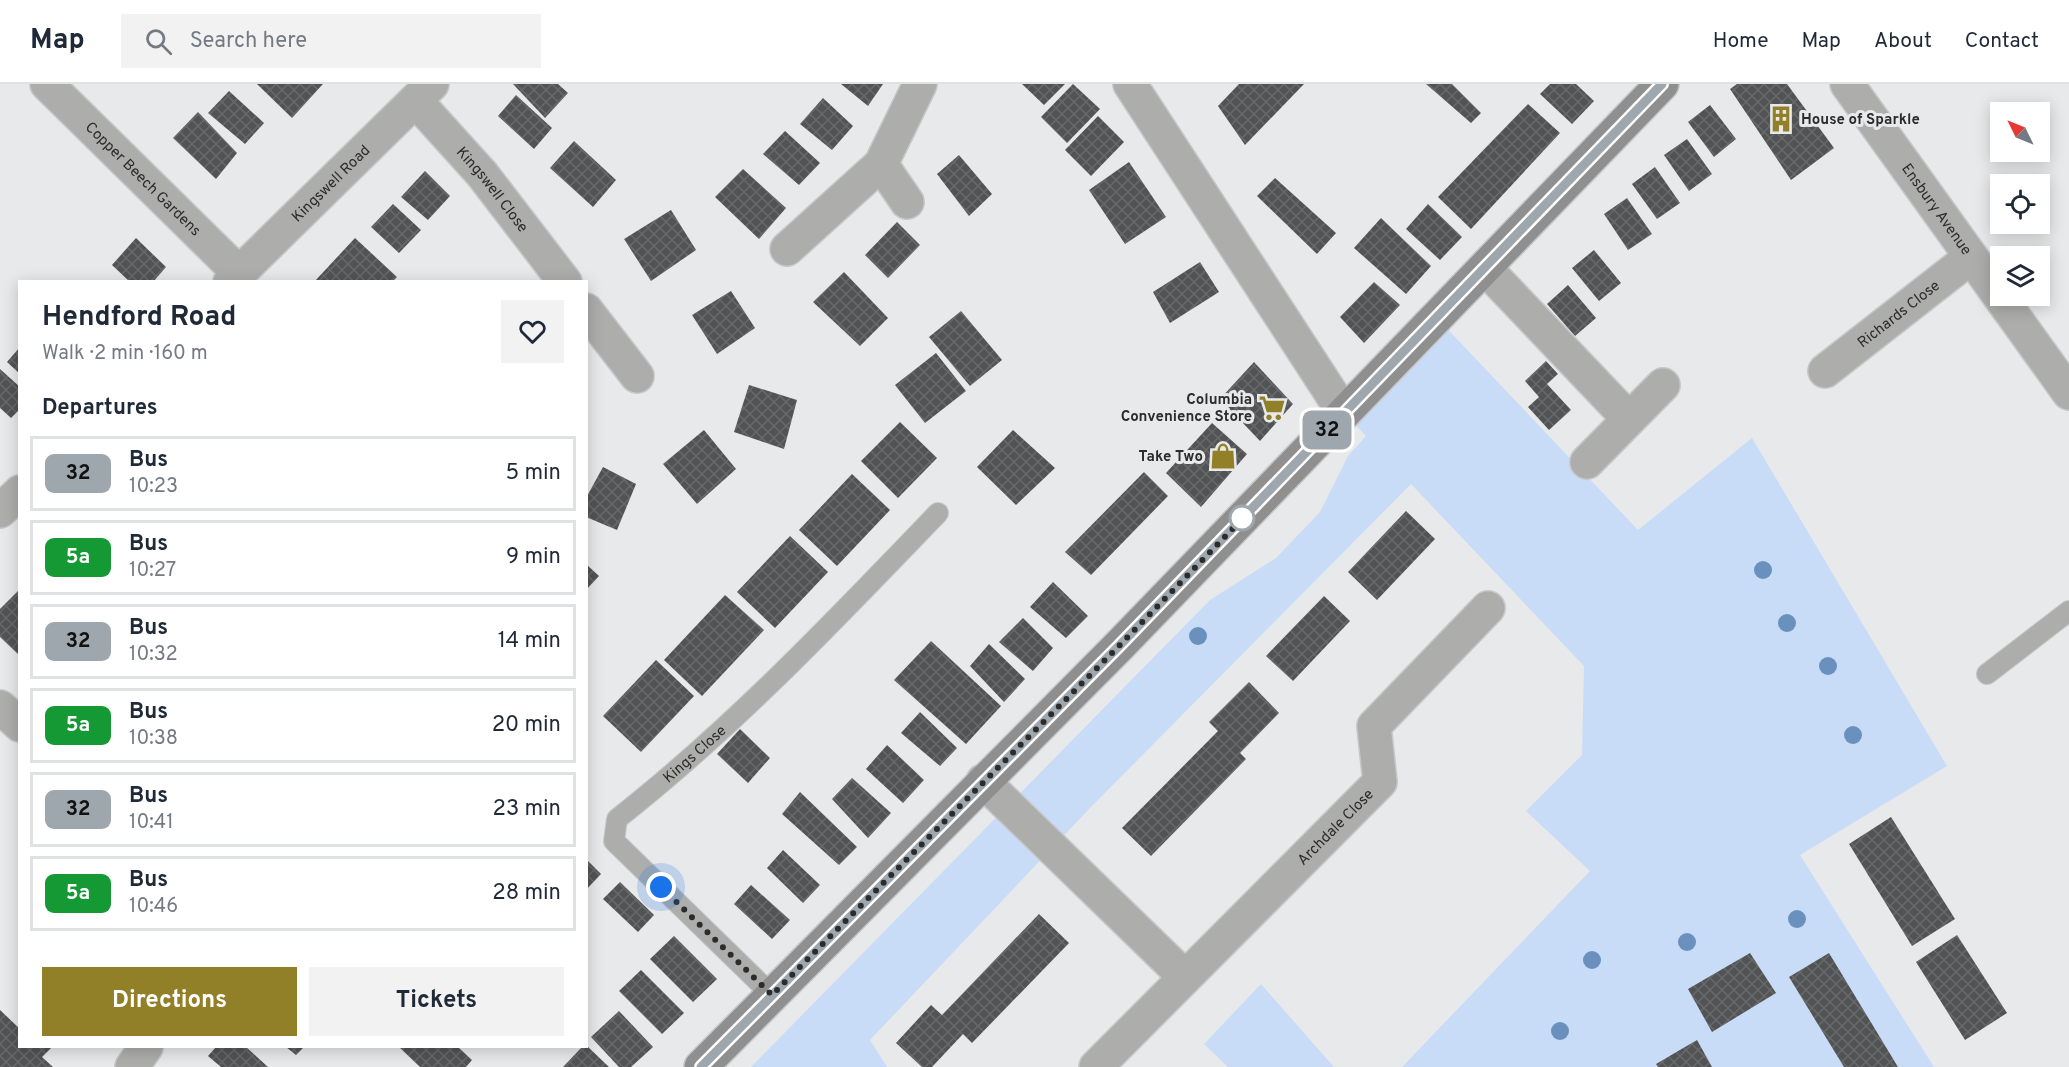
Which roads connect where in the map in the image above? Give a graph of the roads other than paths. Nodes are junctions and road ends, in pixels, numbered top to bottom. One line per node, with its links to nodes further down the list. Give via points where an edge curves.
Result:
1 (47, 84): 12 (street, Copper Beech Gardens)
2 (920, 84): 7 (street)
3 (1130, 84): 19 (street)
4 (1662, 84): 11 (street)
5 (1847, 84): 10 (street, Ensbury Avenue)
6 (424, 92): 12 (street, Kingswell Road); 13 (street, Kingswell Close)
7 (881, 164): 8 (street); 9 (street)
8 (907, 202)
9 (787, 249)
10 (1971, 257): 15 (street, Richards Close); 18 (street, Ensbury Avenue)
11 (1486, 268): 19 (street); 20 (street)
12 (234, 277)
13 (563, 280)
14 (588, 313): 16 (street)
15 (1825, 371)
16 (637, 376)
17 (1663, 385): 20 (street)
18 (2069, 393)
19 (1344, 413): 30 (street)
20 (1629, 420): 21 (street)
21 (1587, 462)
22 (18, 494): 23 (street)
23 (0, 511)
24 (938, 513): 32 (lane, Kings Close, via 781,677 683,768 617,819 614,841)
25 (1488, 608): 31 (street, Archdale Close, via 1374,726 1380,782)
26 (2069, 611): 27 (lane)
27 (1987, 675)
28 (0, 706): 29 (street)
29 (18, 723)
30 (983, 781): 31 (street); 32 (street)
31 (1185, 977): 36 (street, Archdale Close)
32 (772, 995): 35 (street)
33 (145, 1048): 34 (street)
34 (132, 1067)
35 (701, 1067)
36 (1096, 1067)

